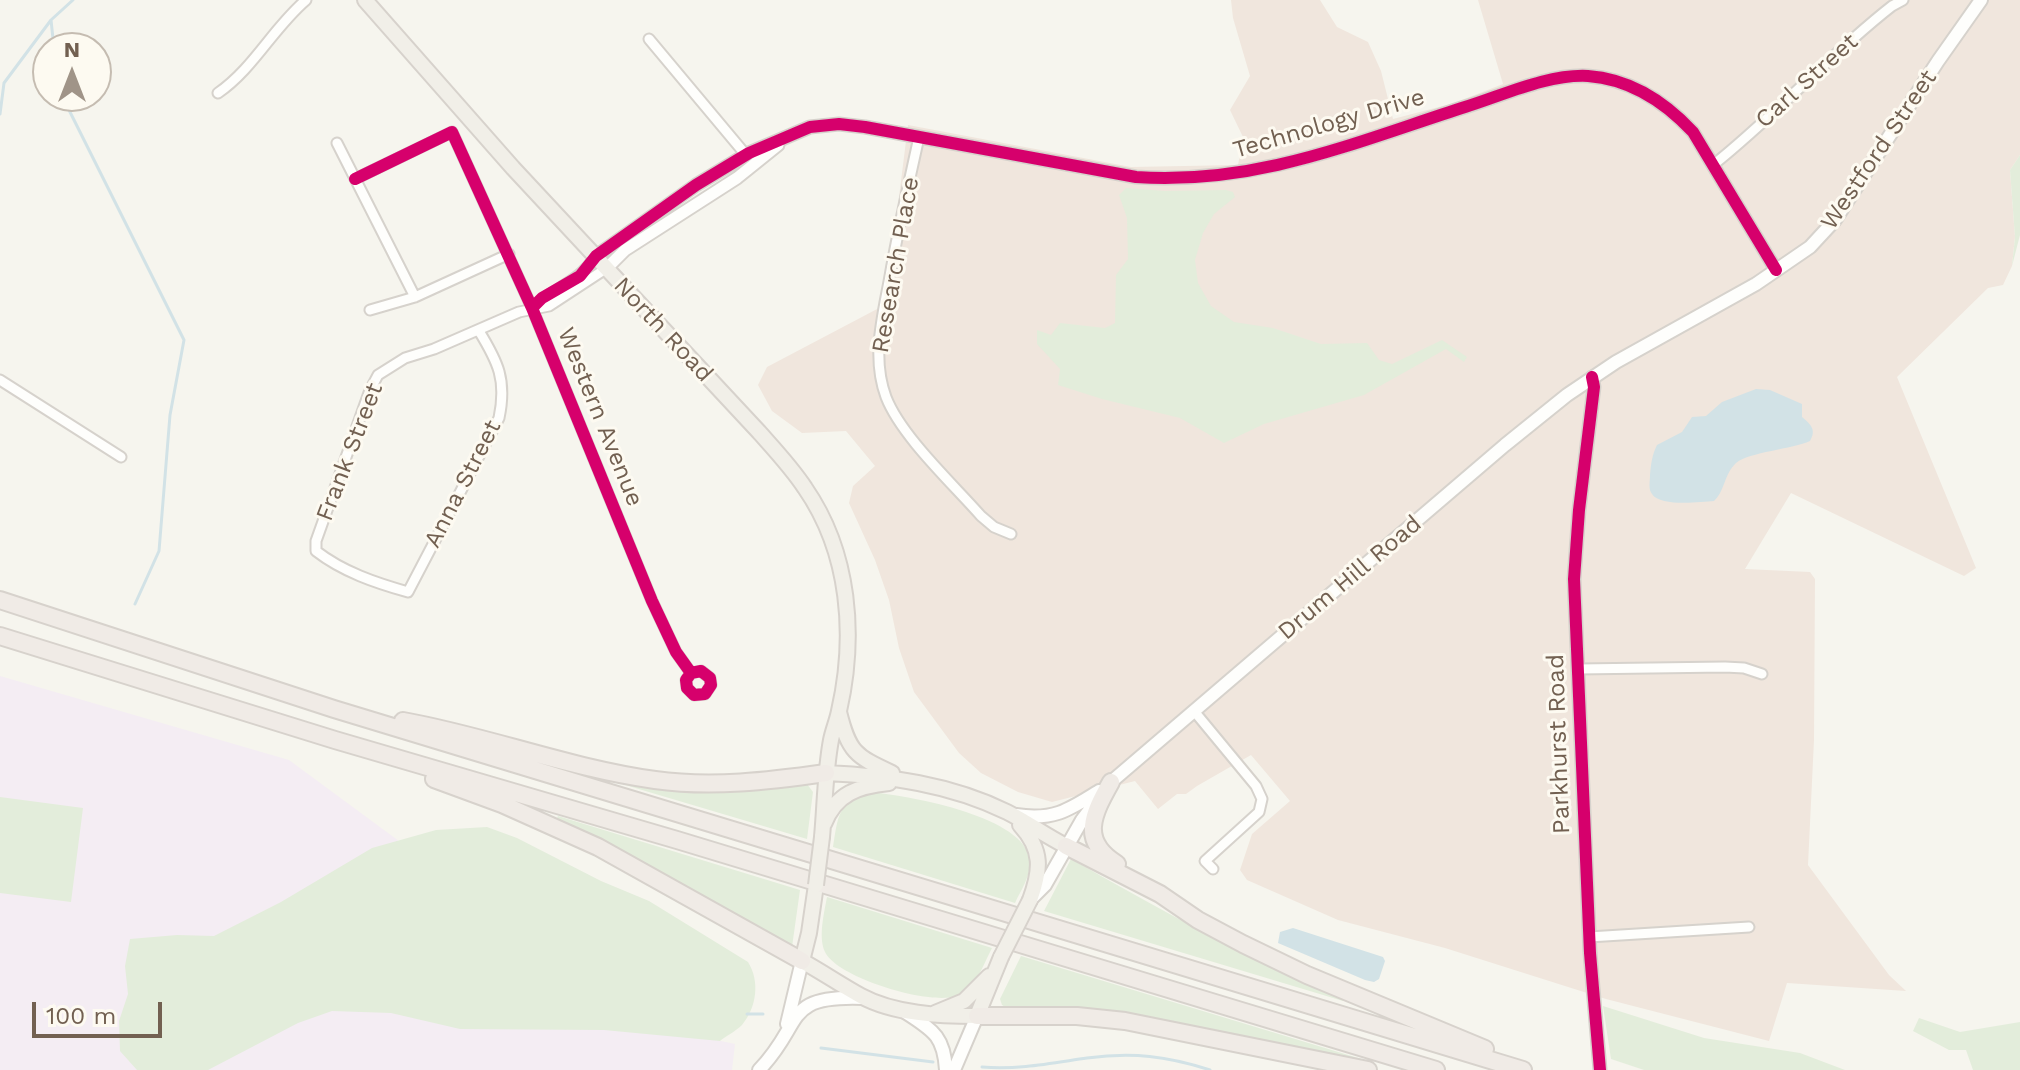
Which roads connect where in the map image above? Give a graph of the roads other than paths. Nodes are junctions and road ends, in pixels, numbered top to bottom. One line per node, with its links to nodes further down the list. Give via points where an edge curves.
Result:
1 (306, 0): 6 (street, via 236,81)
2 (365, 0): 14 (main road, North Road)
3 (1903, 0): 11 (street, Carl Street, via 1834,53)
4 (1981, 0): 16 (main road, Westford Street, via 1835,220 1810,247)
5 (649, 39): 10 (street)
6 (218, 93)
7 (792, 135): 8 (street, Technology Drive, via 839,124); 10 (street, Technology Drive); 15 (street, Technology Drive, via 737,178 625,250)
8 (919, 137): 11 (street, Technology Drive, via 1136,177 1218,176 1333,150 1547,81 1588,76 1629,86 1661,102 1693,132); 26 (street, Research Place, via 879,340 881,380 902,425 981,516)
9 (337, 143): 12 (street)
10 (746, 155): 14 (street, Technology Drive)
11 (1713, 165): 16 (street, Technology Drive)
12 (355, 179): 13 (street, Western Avenue, via 452,132); 17 (street)
13 (509, 254): 17 (street); 18 (street, Western Avenue)
14 (596, 256): 15 (main road, North Road); 18 (street, Frank Street, via 580,276)
15 (607, 268): 18 (street, Frank Street, via 549,306); 35 (main road, North Road, via 759,432 797,476 820,514 839,561 847,601)
16 (1776, 270): 21 (main road, Westford Street)
17 (415, 297): 19 (street)
18 (532, 308): 20 (street, Frank Street); 31 (street, Western Avenue, via 652,601)
19 (370, 310)
20 (479, 331): 27 (street, Anna Street, via 499,365 504,396 499,418); 27 (street, Frank Street, via 405,358 378,375 316,541 316,551 329,561)
21 (1592, 377): 23 (main road, Drum Hill Road); 24 (street, Parkhurst Road)
22 (0, 380): 25 (street)
23 (1567, 395): 24 (street, via 1585,396); 34 (main road, Drum Hill Road)
24 (1591, 416): 30 (street, Parkhurst Road, via 1575,557)
25 (121, 457)
26 (1011, 534)
27 (408, 592)
28 (0, 600): 33 (highway)
29 (0, 636): 36 (highway)
30 (1578, 669): 32 (street, via 1725,667); 47 (street, Parkhurst Road)
31 (691, 673)
32 (1762, 674)
33 (334, 709): 37 (highway, via 435,726 653,779 766,782); 60 (highway)
34 (1194, 711): 39 (main road, Drum Hill Road); 43 (street, via 1262,799 1259,812 1205,861)
35 (839, 712): 37 (main road, North Road); 38 (main road, North Road, via 854,753)
36 (335, 740): 48 (highway, via 598,847); 59 (highway)
37 (826, 773): 38 (main road); 41 (main road, North Road)
38 (909, 781): 40 (main road, via 954,791); 41 (main road, via 848,792 834,806)
39 (1111, 782): 40 (main road, Drum Hill Road, via 1059,815); 42 (main road, Drum Hill Road); 44 (highway, via 1094,813 1095,842 1103,855)
40 (1009, 813): 42 (main road); 45 (main road, via 1038,853 1038,877)
41 (823, 833): 48 (main road, bridge)
42 (1066, 846): 44 (highway); 45 (main road, Drum Hill Road, via 1045,885)
43 (1213, 869)
44 (1144, 885): 61 (highway, via 1198,920 1307,975)
45 (1030, 900): 49 (main road, bridge)
46 (1749, 927): 47 (street)
47 (1589, 937): 62 (street, Parkhurst Road)
48 (802, 961): 50 (main road); 54 (main road)
49 (998, 964): 52 (main road, via 973,995); 53 (main road)
50 (863, 998): 51 (main road); 54 (main road, via 812,1002)
51 (899, 1008): 52 (main road); 56 (main road, via 936,1034)
52 (932, 1014): 53 (main road)
53 (977, 1016): 57 (main road); 58 (highway, via 1125,1021)
54 (786, 1033): 55 (main road)
55 (759, 1070)
56 (946, 1070)
57 (954, 1070)
58 (1368, 1070)
59 (1436, 1070)
60 (1523, 1070)
61 (1537, 1070)
62 (1600, 1070)

